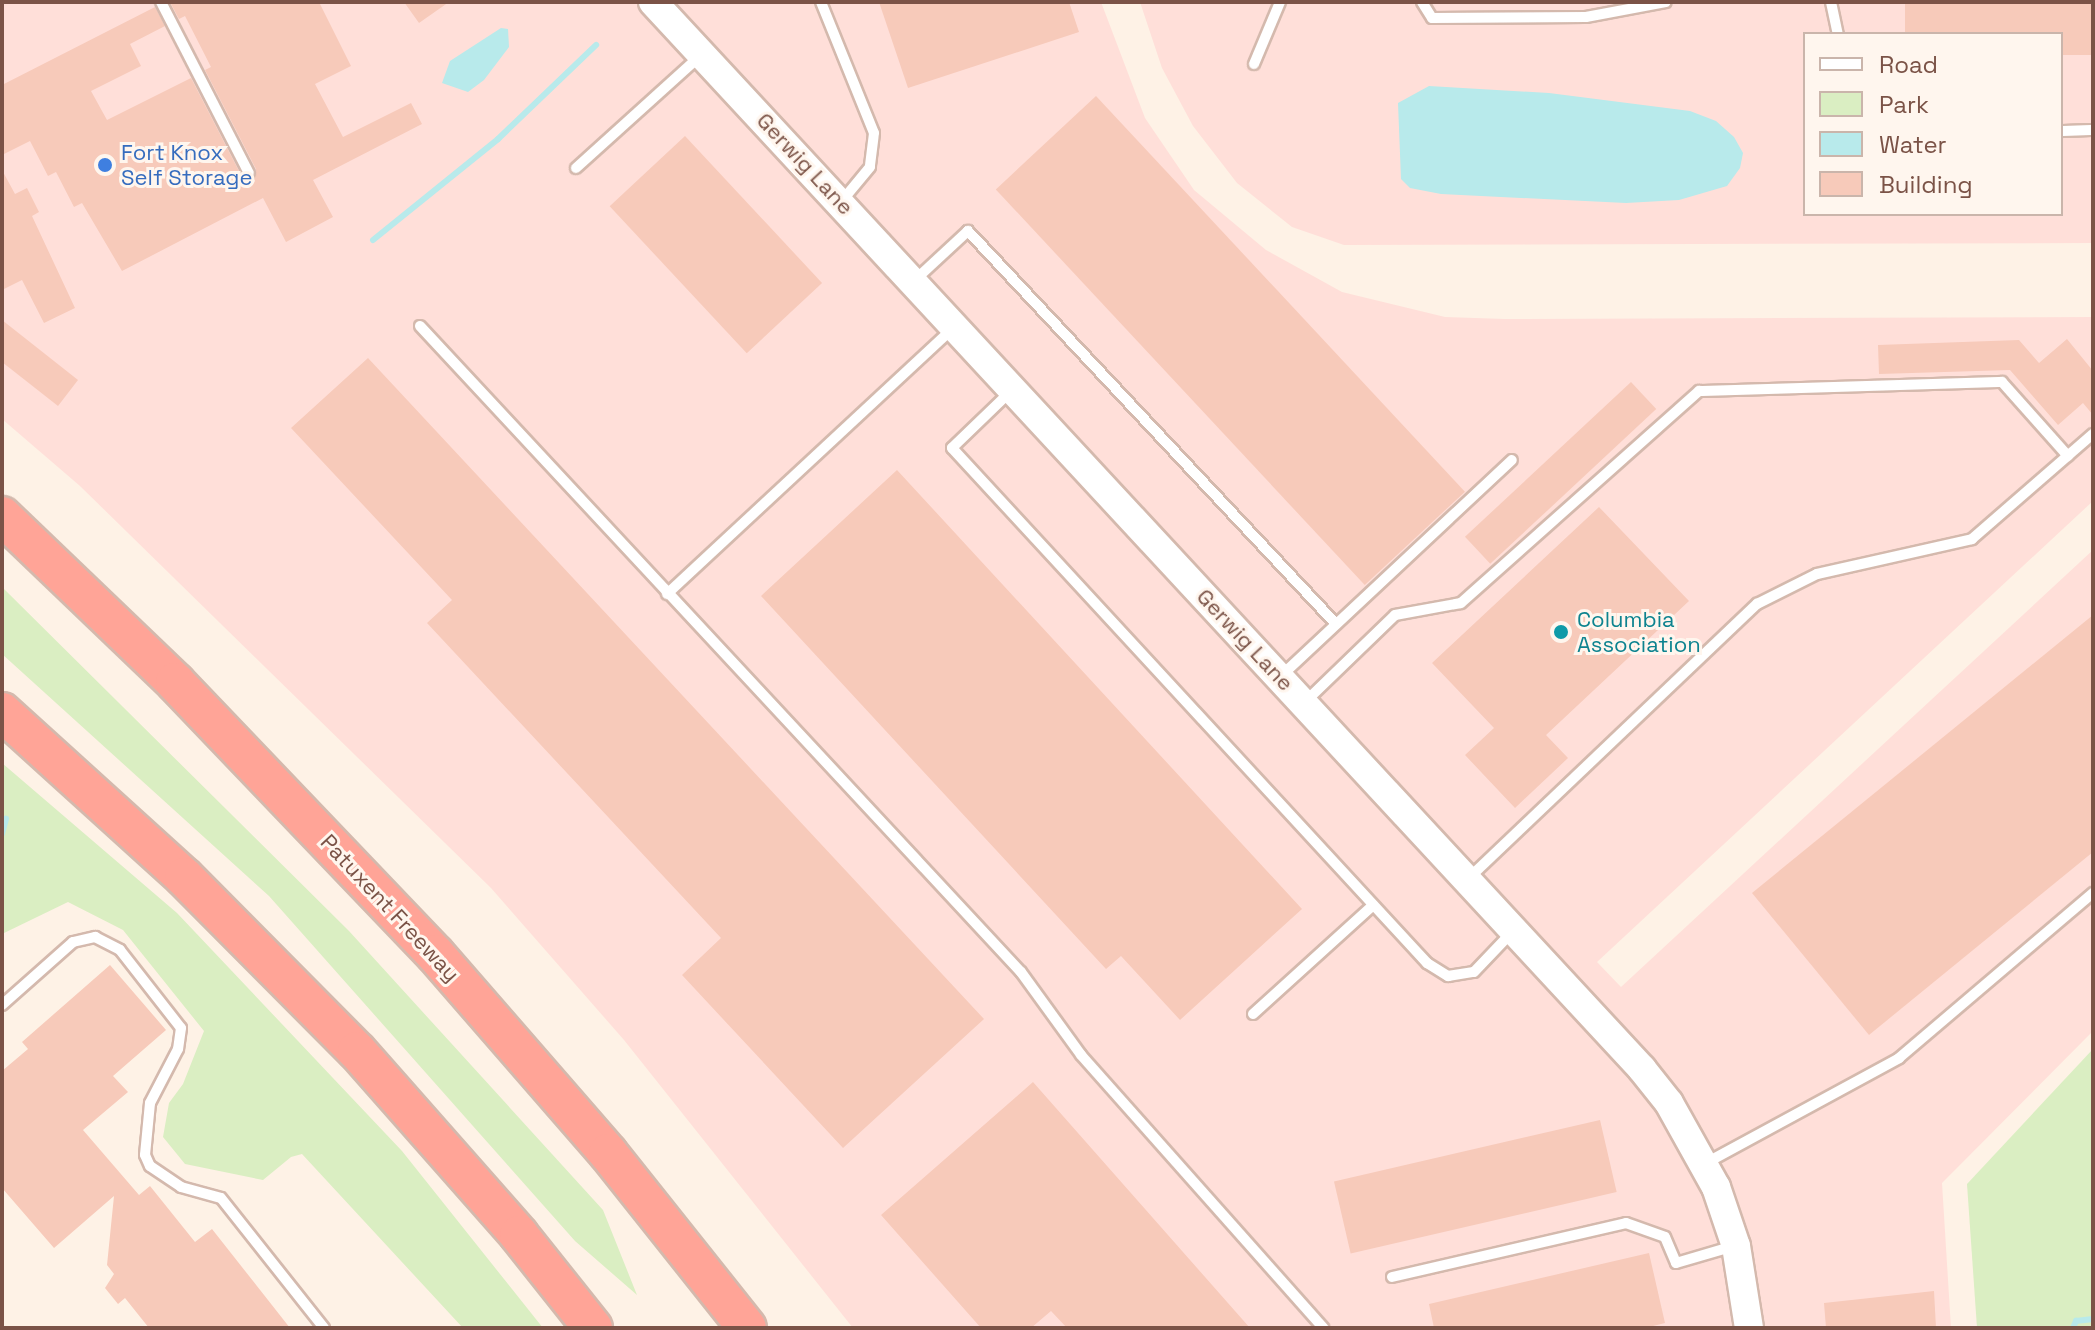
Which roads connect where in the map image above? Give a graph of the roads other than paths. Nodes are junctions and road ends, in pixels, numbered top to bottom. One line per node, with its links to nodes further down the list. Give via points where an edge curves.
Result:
1 (161, 2): 15 (lane)
2 (653, 2): 10 (street, Gerwig Lane)
3 (821, 2): 16 (lane, via 874,133 870,167)
4 (1280, 2): 11 (lane)
5 (1422, 2): 8 (lane, via 1432,18)
6 (1666, 2): 8 (lane)
7 (1831, 2): 9 (lane)
8 (1598, 8)
9 (1838, 32)
10 (702, 54): 14 (lane); 16 (street, Gerwig Lane)
11 (1254, 64)
12 (2093, 130): 13 (lane)
13 (2063, 131)
14 (576, 168)
15 (249, 173)
16 (841, 202): 17 (street, Gerwig Lane)
17 (913, 282): 19 (street, Gerwig Lane); 26 (lane, via 968,231)
18 (420, 326): 25 (lane)
19 (955, 327): 20 (street, Gerwig Lane); 25 (lane)
20 (1013, 389): 27 (street, Gerwig Lane); 32 (lane, via 952,448)
21 (2093, 434): 22 (lane)
22 (2068, 456): 28 (lane, via 2002,382 1699,391 1461,603 1395,615); 30 (lane, via 1972,539 1817,574 1757,604)
23 (1512, 460): 26 (lane)
24 (2, 516): 41 (highway, Patuxent Freeway, via 175,682 425,944 598,1140)
25 (667, 594): 42 (lane, via 1021,972 1081,1055)
26 (1336, 624): 27 (lane)
27 (1279, 677): 28 (street, Gerwig Lane)
28 (1304, 704): 30 (street, Gerwig Lane)
29 (2, 712): 40 (highway, via 184,877 357,1051)
30 (1467, 880): 33 (street, Gerwig Lane)
31 (2093, 893): 36 (lane, via 1899,1058)
32 (1373, 905): 33 (lane, via 1427,963 1448,976 1474,972); 35 (lane)
33 (1514, 930): 36 (street, Gerwig Lane, via 1642,1069)
34 (2, 1005): 39 (lane, via 73,942 95,937 120,950 181,1028 178,1049 150,1103 145,1155 150,1166 181,1187 221,1198)
35 (1253, 1014)
36 (1706, 1163): 37 (street, Gerwig Lane)
37 (1736, 1246): 38 (lane, via 1676,1263 1665,1237 1626,1223); 43 (street, Gerwig Lane)
38 (1392, 1277)
39 (324, 1328)
40 (593, 1328)
41 (747, 1328)
42 (1323, 1328)
43 (1749, 1328)

